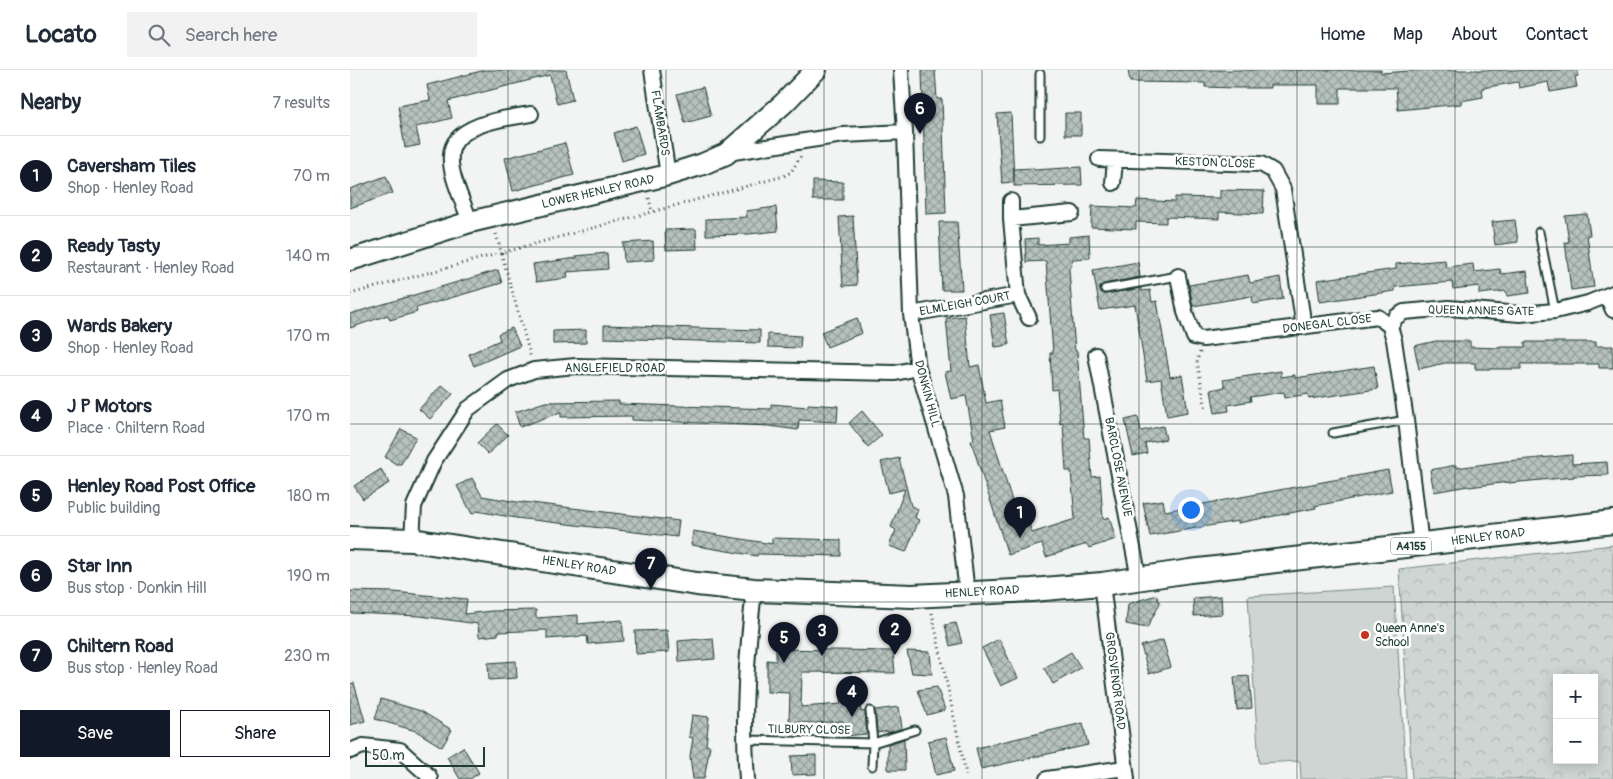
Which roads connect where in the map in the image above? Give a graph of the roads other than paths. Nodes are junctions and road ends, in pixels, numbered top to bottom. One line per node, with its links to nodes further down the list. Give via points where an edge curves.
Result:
1 (652, 70): 11 (street, FLAMBARDS)
2 (816, 70): 8 (main road, LOWER HENLEY ROAD)
3 (901, 70): 6 (street, DONKIN HILL)
4 (1040, 74): 7 (lane)
5 (531, 114): 16 (street, via 493,121 456,140 450,154 452,166)
6 (905, 132): 8 (street, via 810,139); 25 (street, DONKIN HILL)
7 (1040, 136)
8 (726, 154): 11 (main road, LOWER HENLEY ROAD)
9 (1099, 159): 10 (street, KESTON CLOSE)
10 (1115, 160): 12 (street); 28 (street, KESTON CLOSE, via 1261,164 1273,171 1283,190)
11 (668, 175): 16 (main road, LOWER HENLEY ROAD)
12 (1114, 183)
13 (1011, 201): 15 (street, ELMLEIGH COURT)
14 (1072, 213): 15 (street)
15 (1011, 219): 21 (street, ELMLEIGH COURT)
16 (470, 222): 18 (main road, LOWER HENLEY ROAD)
17 (1540, 232): 24 (lane)
18 (350, 260)
19 (1178, 276): 20 (lane); 28 (street, DONEGAL CLOSE, via 1194,337 1203,339)
20 (1105, 289)
21 (1018, 295): 25 (street, ELMLEIGH COURT); 26 (street, ELMLEIGH COURT)
22 (1610, 295): 23 (street, QUEEN ANNES GATE); 24 (street, QUEEN ANNES GATE)
23 (1613, 310)
24 (1555, 311): 27 (street, QUEEN ANNES GATE, via 1520,314 1449,308 1418,310 1404,312)
25 (911, 314): 30 (street, DONKIN HILL)
26 (1029, 318)
27 (1390, 326): 28 (street, DONEGAL CLOSE, via 1378,317); 31 (street, DONEGAL CLOSE)
28 (1304, 327)
29 (1096, 356): 37 (street, BARCLOSE AVENUE)
30 (918, 368): 35 (street, ANGLEFIELD ROAD, via 895,373 576,366 534,370 508,380 468,409 434,462 414,506); 40 (street, DONKIN HILL, via 956,496)
31 (1406, 420): 32 (lane); 36 (street, DONEGAL CLOSE)
32 (1333, 433)
33 (1613, 522): 36 (main road, HENLEY ROAD / A4155)
34 (350, 538): 35 (main road, HENLEY ROAD / A4155)
35 (412, 540): 39 (main road, HENLEY ROAD / A4155)
36 (1421, 545): 37 (main road, HENLEY ROAD / A4155)
37 (1139, 579): 38 (main road, HENLEY ROAD / A4155)
38 (1102, 584): 40 (main road, HENLEY ROAD / A4155); 47 (street, GROSVENOR ROAD)
39 (754, 590): 40 (main road, HENLEY ROAD / A4155, via 856,594); 43 (street)
40 (967, 593)
41 (870, 711): 44 (lane)
42 (915, 730): 44 (lane, TILBURY CLOSE)
43 (744, 740): 44 (lane, TILBURY CLOSE); 49 (street)
44 (873, 742): 46 (lane)
45 (350, 751): 48 (street, via 363,746 400,750)
46 (872, 766)
47 (1126, 773): 50 (street)
48 (430, 779)
49 (747, 779)
50 (1047, 779)

